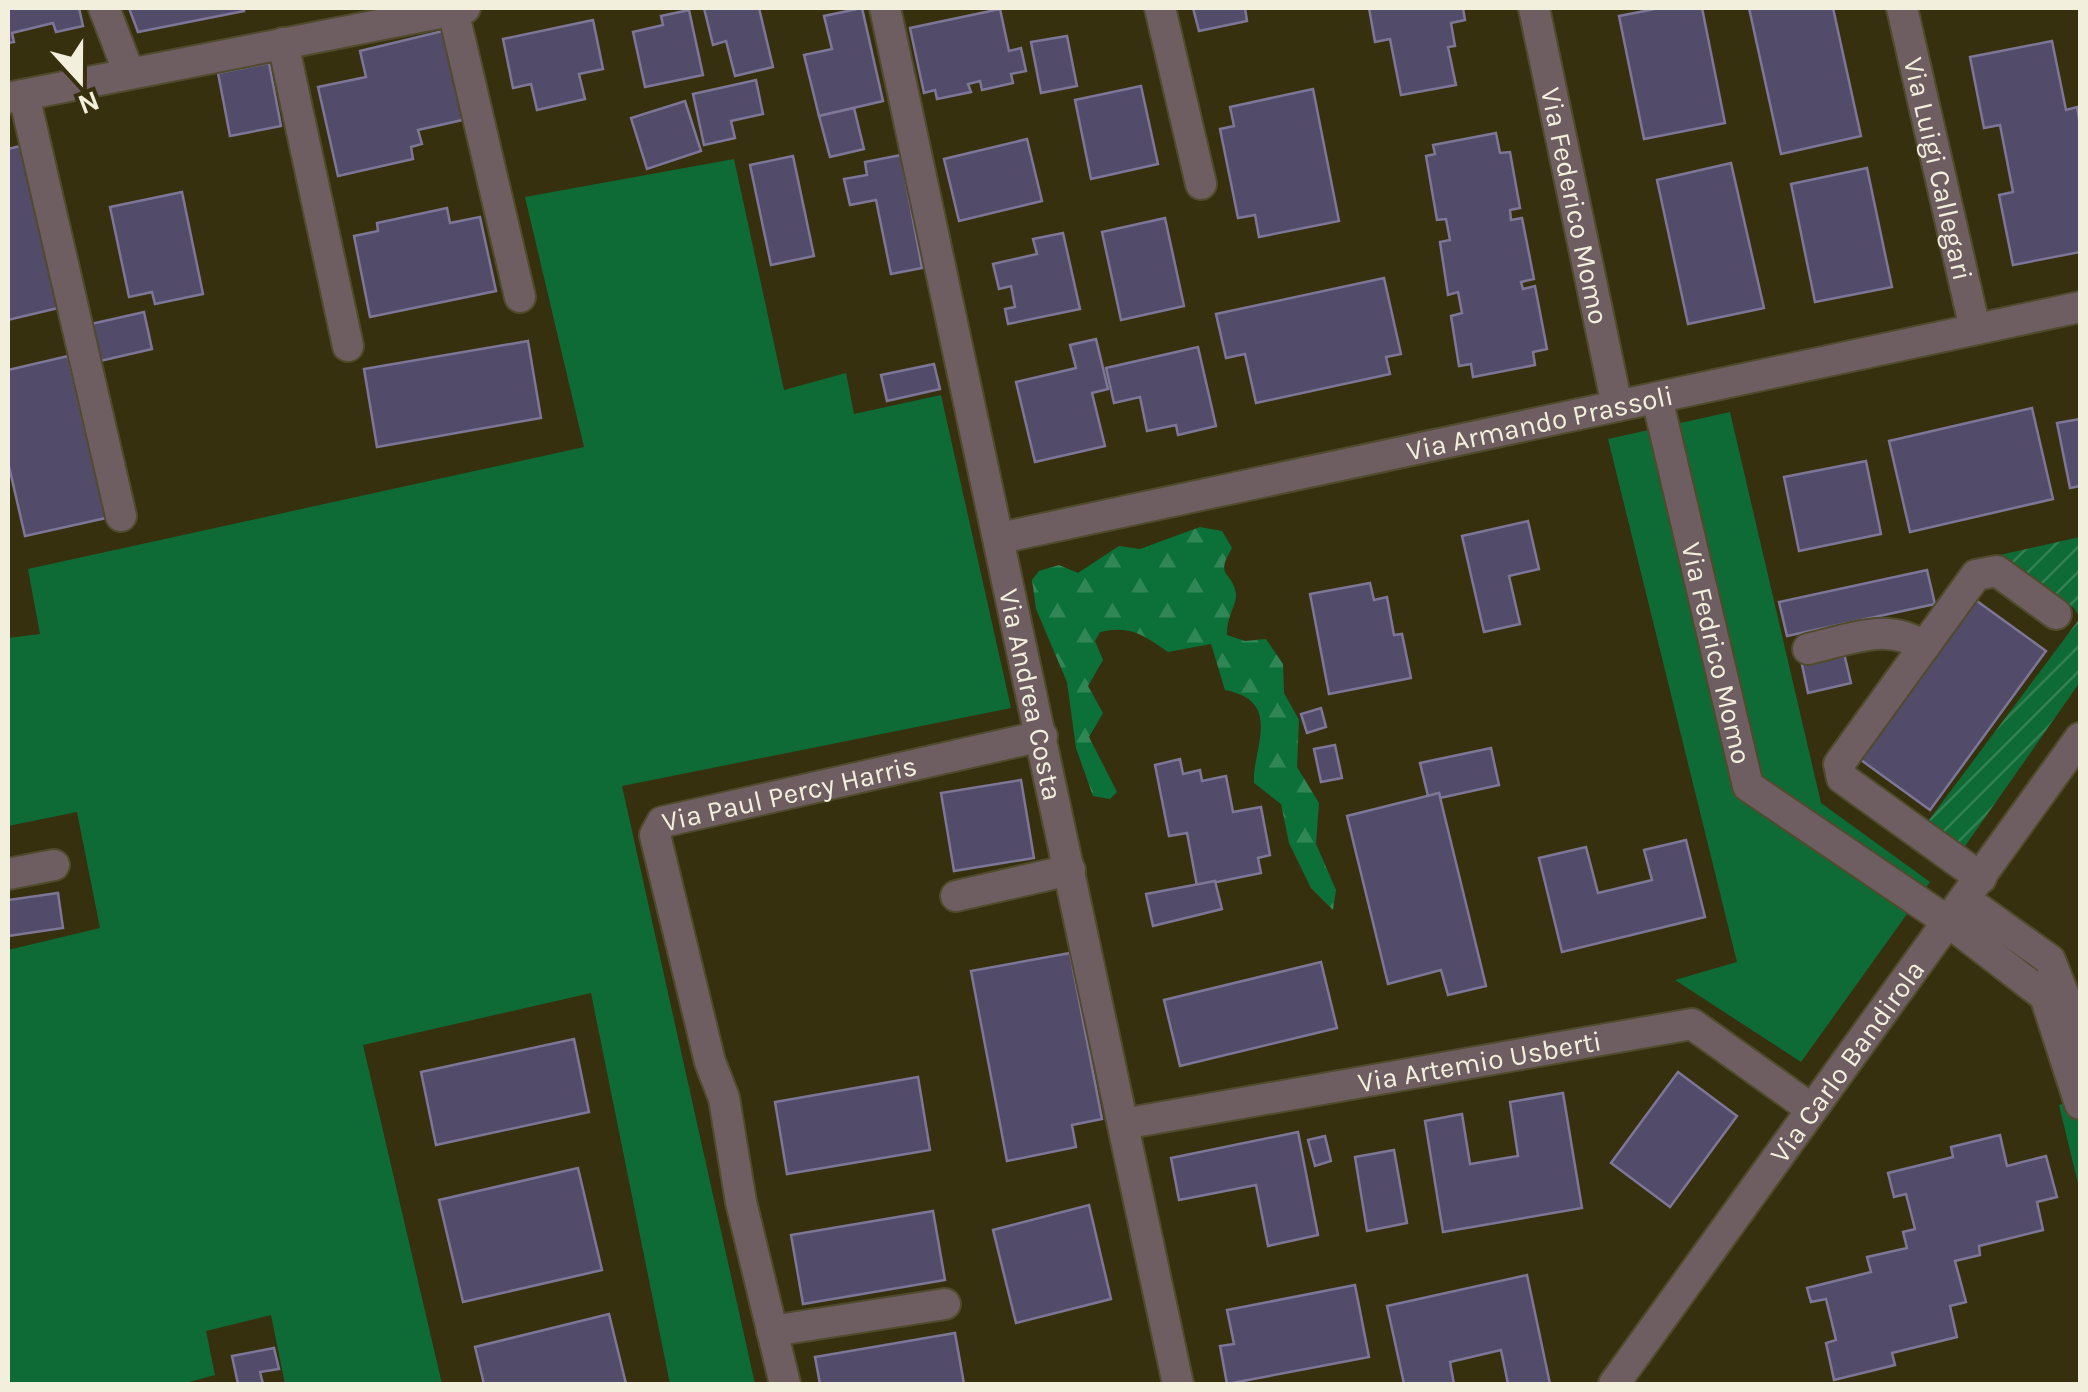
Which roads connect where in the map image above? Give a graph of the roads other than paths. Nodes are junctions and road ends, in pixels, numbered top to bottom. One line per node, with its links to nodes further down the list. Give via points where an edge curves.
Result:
1 (104, 8): 8 (street)
2 (885, 8): 18 (street, Via Andrea Costa)
3 (1160, 8): 10 (street)
4 (1534, 8): 16 (street, Via Federico Momo)
5 (1902, 8): 13 (street, Via Luigi Callegari)
6 (459, 9): 7 (street); 11 (street)
7 (283, 43): 8 (street); 14 (street)
8 (129, 73): 9 (street)
9 (16, 96): 17 (street)
10 (1201, 184)
11 (520, 297)
12 (2080, 307): 13 (street, Via Armando Prassoli)
13 (1975, 329): 15 (street, Via Armando Prassoli)
14 (348, 346)
15 (1656, 398): 16 (street, Via Armando Prassoli); 28 (street, Via Fedrico Momo, via 1748,786)
16 (1617, 406): 18 (street, Via Armando Prassoli)
17 (121, 516)
18 (1000, 538): 22 (street, Via Andrea Costa)
19 (2056, 614): 20 (street, via 1996,571 1976,575)
20 (1924, 647): 21 (street, via 1888,631); 28 (street, via 1840,764 1842,778)
21 (1808, 649)
22 (1042, 736): 25 (street, Via Andrea Costa); 34 (street, Via Paul Percy Harris, via 662,822 655,835 724,1098)
23 (2080, 738): 28 (street, Via Carlo Bandirola)
24 (54, 865): 26 (street)
25 (1070, 870): 27 (street); 32 (street, Via Andrea Costa)
26 (8, 874)
27 (956, 896)
28 (1966, 901): 29 (street, via 2050,960); 30 (street, via 2045,996); 31 (street, Via Carlo Bandirola)
29 (2080, 1037)
30 (2080, 1104)
31 (1810, 1108): 32 (street, Via Artemio Usberti, via 1692,1024); 37 (street, Via Carlo Bandirola)
32 (1123, 1124): 36 (street, Via Andrea Costa)
33 (945, 1304): 34 (street)
34 (772, 1332): 35 (street, Via Paul Percy Harris)
35 (784, 1384)
36 (1178, 1384)
37 (1614, 1384)

